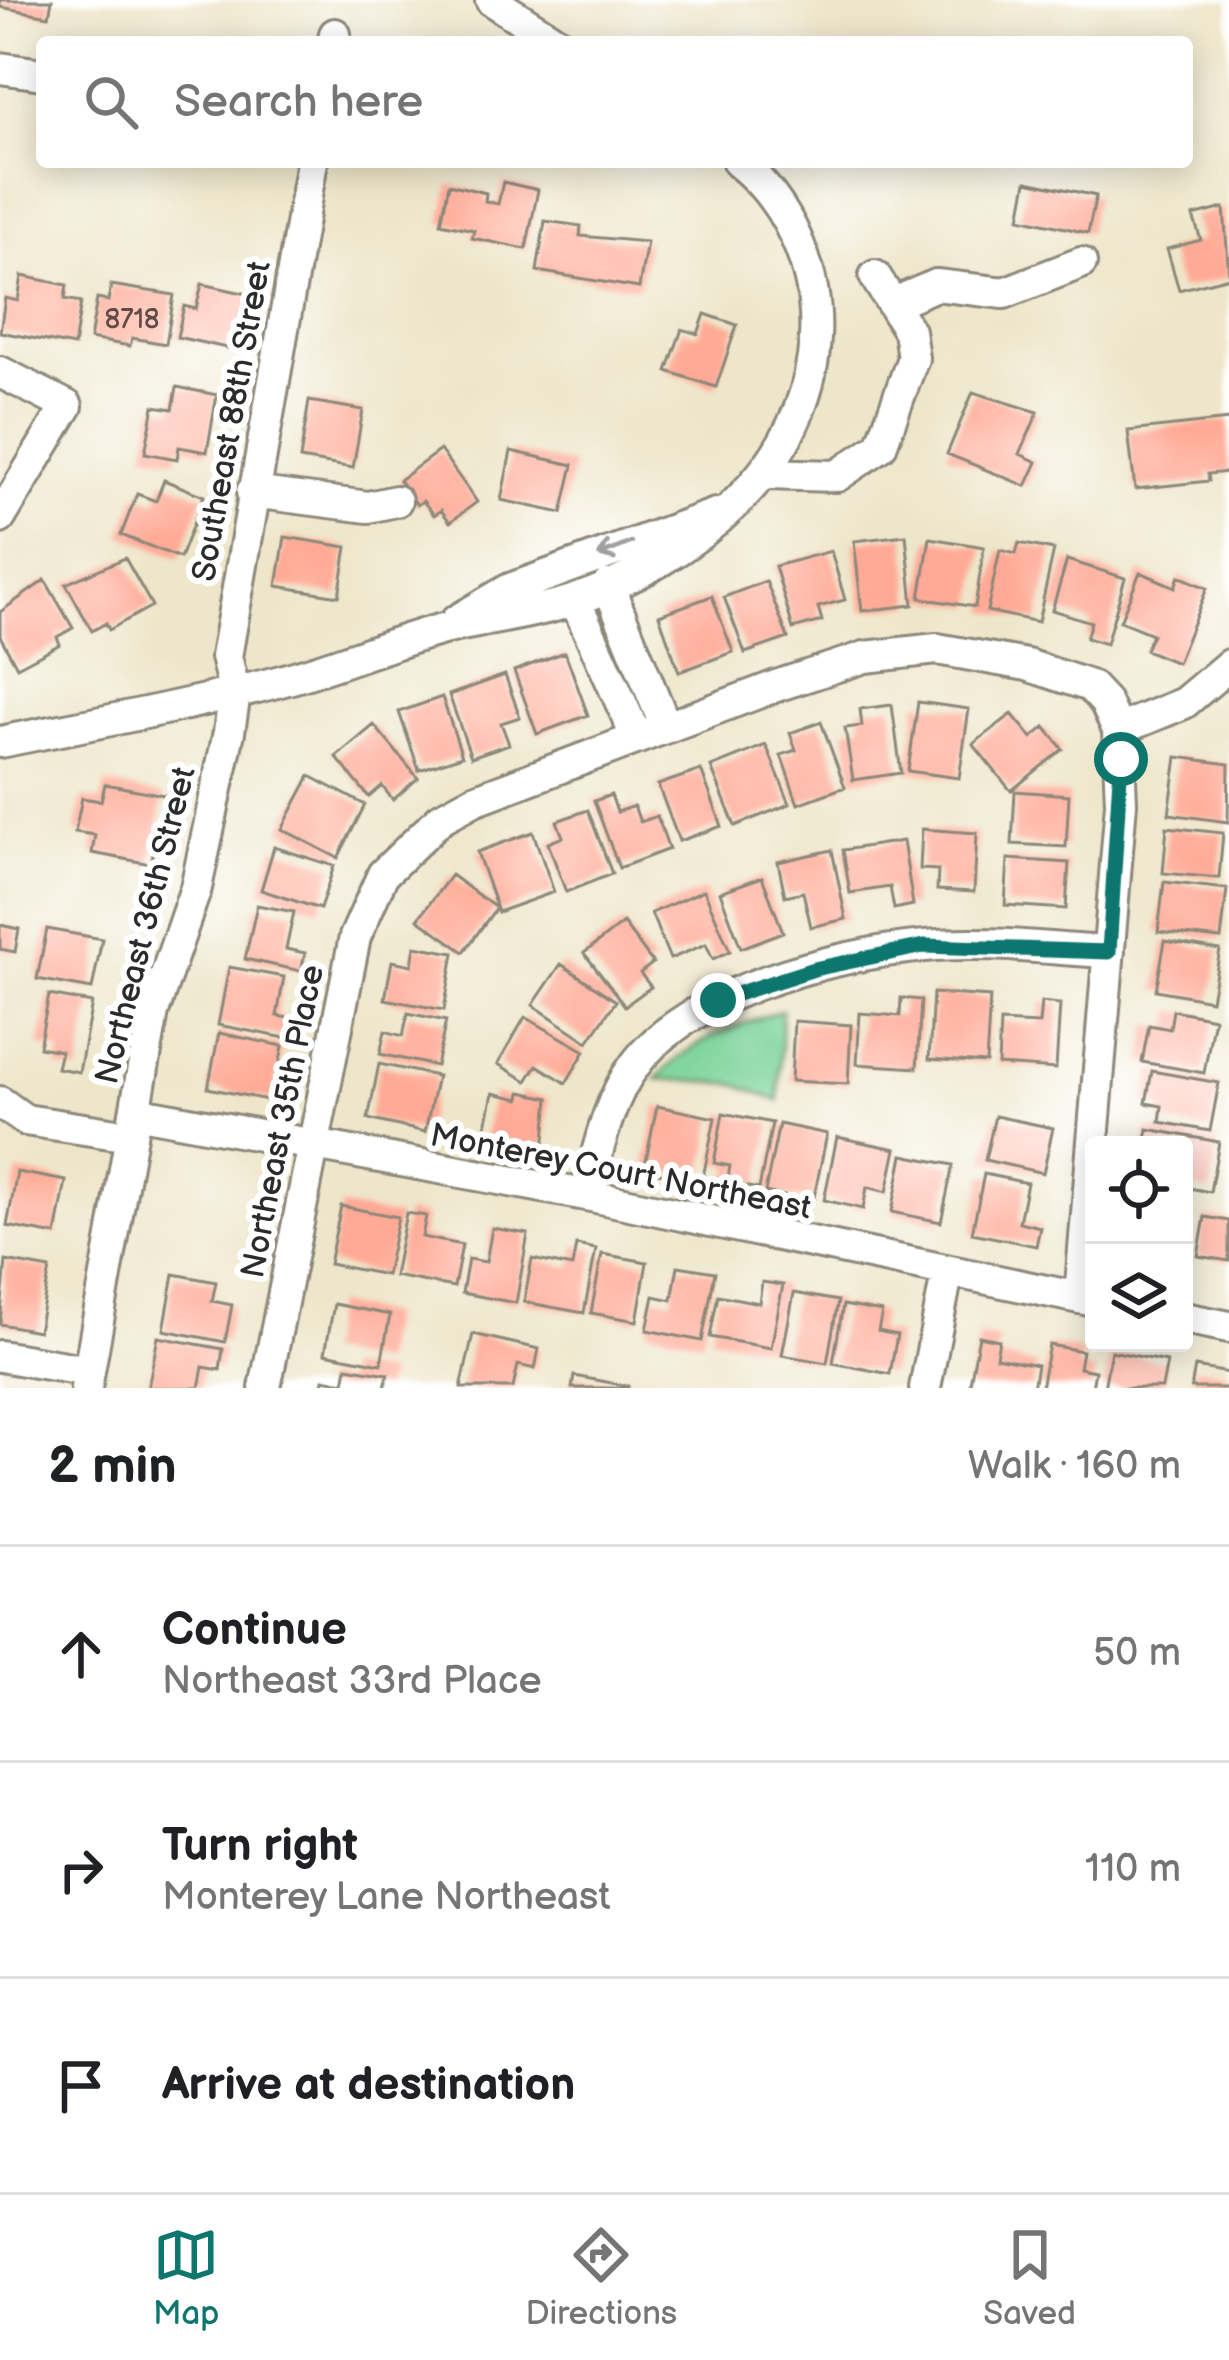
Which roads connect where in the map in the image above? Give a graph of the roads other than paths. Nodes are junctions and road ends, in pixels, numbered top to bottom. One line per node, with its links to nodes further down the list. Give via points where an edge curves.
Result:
1 (491, 0): 2 (street)
2 (548, 36)
3 (0, 68): 4 (street)
4 (36, 73)
5 (311, 168): 12 (street, Southeast 88th Street)
6 (742, 168): 11 (street, via 790,224 814,298 807,388)
7 (1082, 262): 9 (street, via 1004,293 936,285)
8 (875, 276): 9 (street)
9 (894, 303): 11 (street, via 914,358 881,446 837,476)
10 (0, 372): 15 (street, via 67,406)
11 (765, 473): 14 (street)
12 (252, 492): 13 (street, via 368,507); 20 (street, Southeast 88th Street, via 226,657)
13 (397, 501)
14 (726, 511): 16 (street, via 676,553); 18 (street, one-way to 18, via 511,589)
15 (0, 518)
16 (608, 585): 17 (street); 22 (street)
17 (575, 599): 18 (street); 22 (street)
18 (441, 630): 20 (street)
19 (1229, 665): 21 (street, via 1184,704)
20 (235, 693): 23 (street); 26 (street, Northeast 36th Street, via 196,888 157,995)
21 (1118, 730): 22 (street, via 1090,686 1066,675 937,650 865,657); 24 (street)
22 (651, 731): 27 (street, Northeast 35th Place, via 474,800 413,841 383,874 355,937)
23 (0, 742)
24 (1109, 952): 28 (street, via 924,946 718,1000 664,1034 633,1066); 29 (street)
25 (0, 1102): 26 (street, Monterey Court Northeast, via 25,1120)
26 (132, 1124): 27 (street, Monterey Court Northeast); 35 (street, Northeast 36th Street)
27 (309, 1148): 28 (street, Monterey Court Northeast); 36 (street, Northeast 35th Place)
28 (586, 1195): 30 (street, Monterey Court Northeast)
29 (1090, 1244)
30 (946, 1274): 31 (street, Monterey Court Northeast); 37 (street)
31 (1085, 1299)
32 (1193, 1320): 33 (street)
33 (1229, 1327)
34 (0, 1356): 35 (street)
35 (87, 1379)
36 (266, 1388)
37 (925, 1388)

